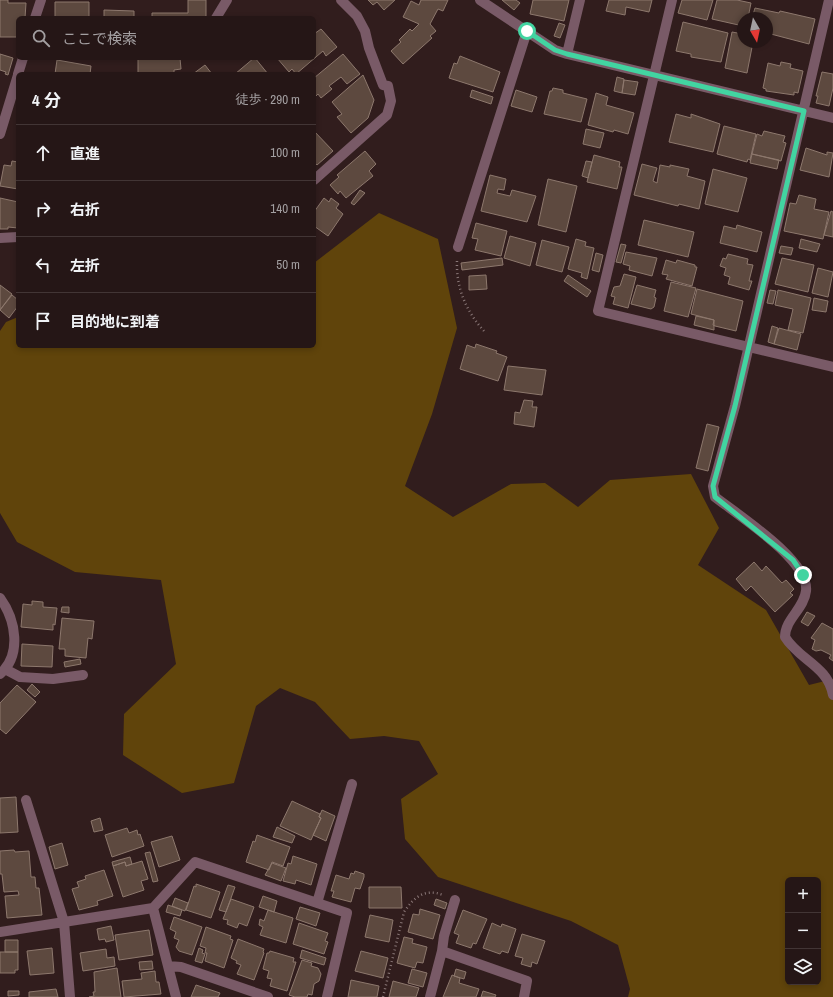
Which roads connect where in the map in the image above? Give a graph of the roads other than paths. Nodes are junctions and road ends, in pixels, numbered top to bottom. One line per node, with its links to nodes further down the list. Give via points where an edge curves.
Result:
1 (41, 0): 8 (street)
2 (227, 0): 9 (street)
3 (341, 0): 19 (street, via 357,16 365,31 383,85 388,86 391,101 387,115)
4 (480, 0): 10 (street)
5 (580, 0): 11 (street)
6 (672, 0): 14 (street)
7 (829, 0): 16 (street)
8 (36, 16)
9 (217, 16)
10 (527, 31): 11 (street, via 555,50); 22 (street)
11 (567, 54): 14 (street)
12 (22, 60): 13 (street)
13 (19, 72)
14 (653, 74): 16 (street); 23 (street, via 598,311)
15 (16, 82): 18 (street)
16 (804, 111): 17 (street); 23 (street)
17 (833, 118)
18 (0, 134)
19 (316, 178)
20 (16, 237): 21 (street)
21 (0, 238)
22 (458, 247)
23 (748, 347): 24 (street); 28 (street, via 713,486 715,497 793,560 803,575 806,583 805,597 786,627 785,637 828,678)
24 (833, 367)
25 (0, 598): 26 (street, via 8,611 14,634 10,664)
26 (3, 672): 27 (street, via 53,678)
27 (83, 675)
28 (833, 695)
29 (352, 784): 32 (street)
30 (26, 800): 34 (street)
31 (455, 900): 36 (street)
32 (317, 903): 33 (street, via 195,862); 41 (street, via 347,913)
33 (152, 908): 34 (street); 37 (street)
34 (64, 922): 35 (street); 38 (street)
35 (0, 932)
36 (442, 951): 42 (street); 43 (street, via 527,981)
37 (168, 966): 39 (street); 40 (street, via 181,967)
38 (70, 997)
39 (176, 997)
40 (268, 997)
41 (327, 997)
42 (430, 997)
43 (524, 997)

